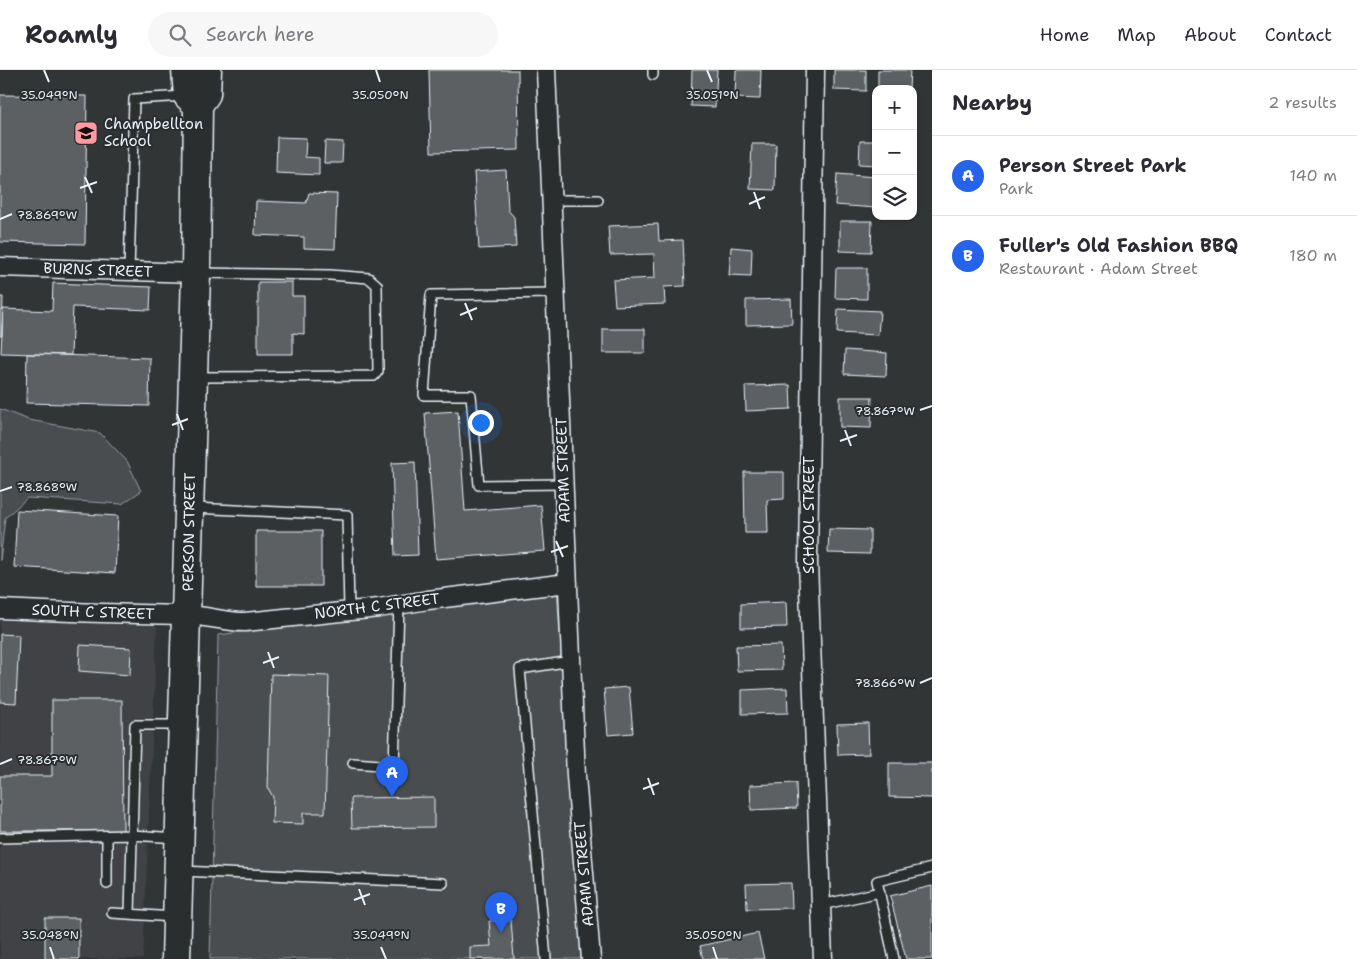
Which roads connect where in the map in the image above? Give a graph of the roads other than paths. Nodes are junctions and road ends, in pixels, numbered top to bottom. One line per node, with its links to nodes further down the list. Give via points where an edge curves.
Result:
1 (207, 70): 4 (main road, PERSON STREET, via 206,94)
2 (546, 70): 5 (street, ADAM STREET)
3 (815, 70): 31 (street, SCHOOL STREET, via 808,564)
4 (190, 90): 8 (lane, via 134,99); 9 (main road, PERSON STREET)
5 (552, 200): 6 (lane); 10 (street, ADAM STREET)
6 (598, 200)
7 (0, 267): 8 (street, BURNS STREET)
8 (129, 271): 9 (street, BURNS STREET)
9 (196, 273): 11 (main road, PERSON STREET); 11 (lane, via 369,278 377,285 378,371 374,376 330,378)
10 (556, 293): 12 (street, ADAM STREET); 12 (lane, via 430,295 424,395 471,395 479,485)
11 (193, 377): 13 (main road, PERSON STREET)
12 (564, 484): 14 (street, ADAM STREET)
13 (190, 508): 17 (lane, via 347,515); 18 (main road, PERSON STREET)
14 (568, 583): 15 (street, NORTH C STREET); 19 (street, ADAM STREET)
15 (400, 605): 17 (street, NORTH C STREET); 21 (lane, via 394,766)
16 (0, 609): 18 (street, SOUTH C STREET)
17 (349, 610): 18 (street, NORTH C STREET, via 245,622)
18 (187, 615): 20 (main road, PERSON STREET)
19 (571, 661): 36 (lane, via 520,669); 37 (street, ADAM STREET, via 576,776)
20 (184, 725): 22 (lane, via 135,726); 25 (main road, PERSON STREET)
21 (353, 763)
22 (132, 835): 23 (lane); 25 (lane); 33 (lane)
23 (106, 836): 24 (lane); 29 (lane)
24 (0, 838)
25 (180, 838): 27 (main road, PERSON STREET)
26 (932, 868): 30 (lane, via 877,881)
27 (179, 871): 28 (lane); 34 (main road, PERSON STREET)
28 (442, 883)
29 (107, 884)
30 (880, 892): 31 (lane); 39 (lane)
31 (821, 905): 38 (street, SCHOOL STREET)
32 (112, 913): 33 (lane)
33 (130, 914): 34 (lane)
34 (178, 917): 35 (main road, PERSON STREET)
35 (176, 959)
36 (546, 959)
37 (591, 959)
38 (823, 959)
39 (894, 959)

